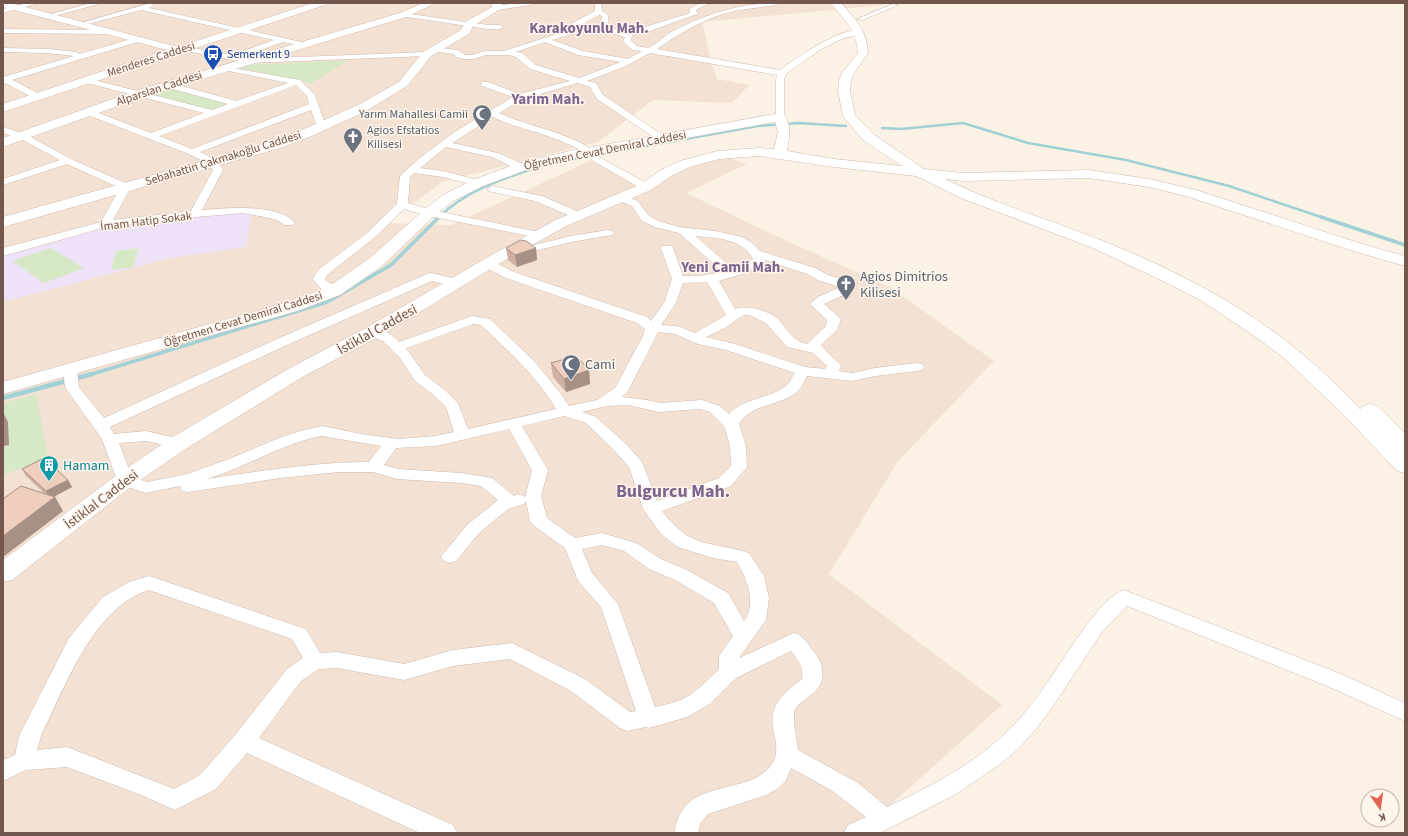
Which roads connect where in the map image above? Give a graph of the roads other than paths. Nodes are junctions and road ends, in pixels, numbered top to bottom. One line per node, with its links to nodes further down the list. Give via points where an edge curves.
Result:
1 (36, 3): 15 (street)
2 (99, 3): 20 (street)
3 (160, 3): 17 (street)
4 (314, 3): 26 (main road, Menderes Caddesi)
5 (322, 3): 26 (main road, Menderes Caddesi)
6 (432, 3): 21 (main road, Alparslan Caddesi)
7 (530, 3): 16 (street)
8 (598, 3): 19 (street)
9 (708, 3): 31 (street, via 692,11 695,13)
10 (776, 3): 39 (street, via 738,8 704,18)
11 (836, 3): 30 (main road)
12 (847, 3): 22 (main road)
13 (884, 3): 22 (street, via 895,5)
14 (3, 4): 15 (main road)
15 (19, 5): 18 (street); 20 (main road)
16 (497, 6): 24 (main road, Sebahattin Çakmakoğlu Caddesi)
17 (141, 8): 23 (street); 26 (street)
18 (3, 11)
19 (599, 12): 31 (street, via 605,15 605,28); 35 (street, via 572,27 569,32)
20 (52, 15): 23 (main road); 29 (main road)
21 (403, 15): 24 (street); 36 (main road, Alparslan Caddesi)
22 (861, 18): 47 (main road, via 874,48 871,62)
23 (88, 22): 37 (main road)
24 (469, 24): 25 (street); 40 (main road, Sebahattin Çakmakoğlu Caddesi, via 465,32)
25 (500, 27)
26 (235, 30): 34 (street); 37 (main road, Menderes Caddesi)
27 (3, 32): 28 (street)
28 (18, 32): 29 (street); 32 (street)
29 (109, 32): 33 (main road)
30 (859, 33): 48 (street, via 839,36 798,60); 81 (main road, via 863,53 845,81 844,91 849,116 868,137)
31 (624, 34): 39 (street, via 629,36 628,41 635,48)
32 (3, 38)
33 (138, 39): 37 (main road); 42 (street)
34 (281, 40): 36 (street); 43 (street)
35 (546, 40): 41 (street); 45 (street, via 581,53)
36 (306, 46): 44 (main road, Alparslan Caddesi)
37 (179, 48): 43 (street); 50 (main road, Menderes Caddesi); 55 (main road, Menderes Caddesi)
38 (3, 50): 42 (street)
39 (648, 51): 45 (street); 48 (street)
40 (431, 52): 41 (street, via 458,52 458,56 464,57); 44 (street); 67 (main road, Sebahattin Çakmakoğlu Caddesi, via 403,84 362,108)
41 (507, 52): 51 (street, via 519,55 533,67)
42 (83, 55): 49 (street)
43 (233, 58): 44 (street)
44 (249, 61): 46 (main road, Alparslan Caddesi)
45 (628, 61): 51 (street)
46 (224, 68): 52 (street); 54 (main road, Alparslan Caddesi)
47 (863, 72)
48 (782, 73): 66 (street)
49 (3, 79): 55 (street)
50 (86, 80): 56 (street); 62 (main road, Menderes Caddesi)
51 (581, 80): 58 (street); 71 (street, via 593,84 600,97)
52 (297, 82): 60 (street); 61 (street, via 311,95)
53 (485, 84): 58 (street)
54 (168, 85): 56 (main road, Alparslan Caddesi); 60 (street)
55 (33, 94): 59 (main road, Menderes Caddesi)
56 (139, 94): 63 (main road, Alparslan Caddesi); 64 (street)
57 (857, 94): 82 (main road, via 860,113 879,135)
58 (520, 97): 65 (street)
59 (3, 104)
60 (236, 104): 64 (street)
61 (315, 105): 67 (street); 74 (street)
62 (3, 108)
63 (88, 112): 69 (main road, Alparslan Caddesi); 70 (street)
64 (212, 113): 70 (street)
65 (492, 113): 73 (street); 76 (street, via 569,141)
66 (781, 122): 71 (main road, Öğretmen Cevat Demiral Caddesi); 75 (main road, via 784,132)
67 (321, 126): 78 (main road, Sebahattin Çakmakoğlu Caddesi, via 275,145)
68 (3, 130): 69 (street)
69 (22, 136): 72 (main road, Alparslan Caddesi); 77 (street)
70 (151, 136): 74 (street)
71 (661, 138): 76 (main road, Öğretmen Cevat Demiral Caddesi)
72 (3, 143)
73 (444, 144): 79 (street, via 495,155); 80 (street)
74 (192, 152): 78 (street)
75 (780, 154): 81 (main road, İstiklal Caddesi); 86 (main road, İstiklal Caddesi, via 759,152 700,159 666,173)
76 (594, 156): 79 (main road, Öğretmen Cevat Demiral Caddesi); 86 (street)
77 (68, 161): 83 (street); 85 (street)
78 (213, 162): 85 (main road, Sebahattin Çakmakoğlu Caddesi); 89 (street, via 218,170)
79 (521, 167): 84 (main road, Öğretmen Cevat Demiral Caddesi)
80 (412, 170): 84 (street, via 443,174); 88 (street, via 405,176)
81 (921, 173): 82 (main road, İstiklal Caddesi); 130 (main road, via 966,195 1127,257 1208,297 1290,353)
82 (940, 175): 102 (main road, İstiklal Caddesi, via 970,177 1089,174 1149,183 1243,208); 129 (main road, via 1123,246 1231,301 1310,354)
83 (3, 182)
84 (485, 186): 90 (main road, Öğretmen Cevat Demiral Caddesi, via 448,198); 91 (street, via 538,198)
85 (126, 187): 92 (main road, Sebahattin Çakmakoğlu Caddesi); 94 (street)
86 (646, 187): 87 (main road, İstiklal Caddesi)
87 (622, 198): 91 (main road, İstiklal Caddesi); 95 (street, via 635,203 645,218)
88 (402, 206): 90 (street); 108 (street, via 371,235 322,273 319,279 321,283)
89 (195, 214): 93 (street, İmam Hatip Sokak, via 243,210 278,216); 94 (street, İmam Hatip Sokak)
90 (435, 214): 97 (street); 108 (main road, Öğretmen Cevat Demiral Caddesi, via 376,262)
91 (577, 215): 97 (main road, İstiklal Caddesi)
92 (3, 222)
93 (289, 223)
94 (105, 224): 100 (street, İmam Hatip Sokak)
95 (683, 231): 101 (street, via 718,234 746,243); 104 (street)
96 (608, 233): 98 (street, via 530,249)
97 (540, 234): 98 (main road, İstiklal Caddesi)
98 (516, 247): 103 (main road, İstiklal Caddesi)
99 (668, 248): 106 (street)
100 (3, 251)
101 (758, 254): 104 (street, via 760,260); 114 (street, via 811,271 844,287 838,294 821,299 816,304 834,319 832,327 814,344)
102 (1405, 261)
103 (488, 264): 107 (main road, İstiklal Caddesi); 110 (street, via 510,276 642,320)
104 (732, 274): 105 (street)
105 (711, 278): 106 (street, via 694,281); 109 (street, via 724,304)
106 (678, 279): 110 (street, via 670,303)
107 (457, 283): 111 (main road, İstiklal Caddesi); 124 (street, via 431,277)
108 (334, 291): 118 (main road, Öğretmen Cevat Demiral Caddesi, via 291,308)
109 (734, 316): 112 (street); 114 (street, via 740,311 751,311 771,320 792,344)
110 (652, 328): 112 (street, via 677,330); 120 (street, via 621,391)
111 (373, 332): 113 (street, via 388,338); 127 (main road, İstiklal Caddesi, via 297,372)
112 (695, 338): 116 (street)
113 (397, 347): 121 (street, via 472,320 485,322 529,364); 125 (street, via 420,378 453,406)
114 (817, 349): 117 (street, via 834,365)
115 (917, 367): 117 (street, via 852,377)
116 (802, 371): 117 (street); 123 (street, via 793,388 778,397 747,408 736,415)
117 (830, 375)
118 (71, 378): 119 (main road, Öğretmen Cevat Demiral Caddesi); 124 (street)
119 (3, 388)
120 (602, 402): 121 (street); 123 (street, via 628,401 659,408 702,404 715,409)
121 (564, 411): 122 (street); 136 (street, via 591,420 620,447 636,466)
122 (513, 423): 125 (street); 134 (street, via 540,470)
123 (731, 424): 136 (street, via 738,446 739,467 725,482)
124 (102, 425): 126 (street)
125 (463, 435): 128 (street, via 436,441)
126 (110, 439): 127 (street, via 146,436); 132 (street)
127 (179, 443): 132 (main road, İstiklal Caddesi)
128 (392, 443): 131 (street); 133 (street, via 322,432 305,434 235,463 190,479)
129 (1405, 445)
130 (1405, 466)
131 (374, 467): 133 (street, via 339,467 280,473 182,488); 135 (street, via 397,474 486,482)
132 (125, 480): 133 (street, via 146,488); 139 (main road, İstiklal Caddesi)
133 (166, 484)
134 (533, 496): 135 (street); 137 (street, via 539,521)
135 (511, 502): 138 (street, via 502,505 473,530)
136 (651, 509): 140 (street, via 667,530 684,543 713,552 743,557 755,576 760,598 756,620)
137 (572, 545): 140 (street, via 602,539 630,547 655,564 681,575 720,598); 144 (street, via 584,576 609,604)
138 (450, 557)
139 (3, 573)
140 (743, 636): 142 (street, via 729,656)
141 (315, 661): 144 (street, via 337,660 404,672 453,658 512,651 578,685 627,722); 145 (street, via 294,675); 147 (street, via 299,634 149,583 135,587 110,602 76,643 30,736)
142 (729, 672): 144 (street, via 703,698 680,711); 146 (street, via 794,641 811,662 811,683 789,702 784,710 783,723 788,739)
143 (1405, 712): 149 (street, via 1334,680 1124,597 1103,618 1029,723 1007,745 980,768 952,786)
144 (649, 719)
145 (244, 741): 147 (street, via 208,782 175,800 67,757); 150 (street)
146 (787, 755): 149 (street, via 857,794); 151 (street, via 777,775 769,782 701,806 690,818)
147 (24, 761): 148 (street)
148 (3, 771)
149 (884, 820): 152 (street)
150 (445, 833)
151 (686, 833)
152 (856, 833)

